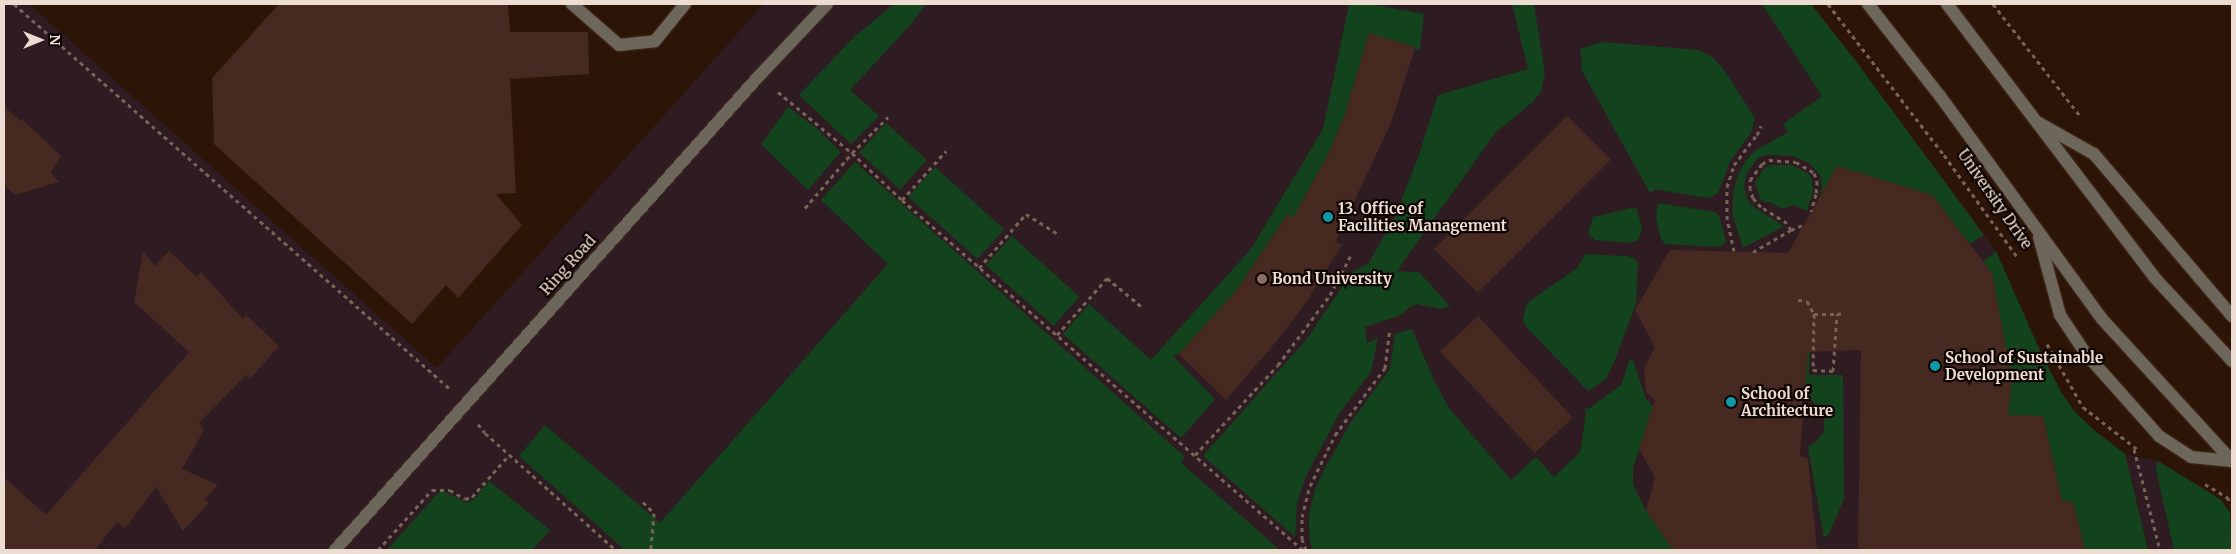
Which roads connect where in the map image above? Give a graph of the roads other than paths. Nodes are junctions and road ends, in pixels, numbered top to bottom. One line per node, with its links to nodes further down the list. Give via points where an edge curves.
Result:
1 (572, 4): 2 (street, via 619,45 655,41)
2 (685, 4)
3 (828, 4): 11 (street, Ring Road, via 759,76)
4 (1868, 4): 7 (street, University Drive, via 1940,96)
5 (1947, 4): 6 (street)
6 (2035, 120): 8 (street, via 2094,154); 9 (street, via 2154,277)
7 (2037, 230): 10 (street, University Drive, via 2102,319); 10 (street, via 2060,315 2086,354 2159,436 2191,457)
8 (2232, 316)
9 (2232, 361)
10 (2232, 461)
11 (335, 550)

